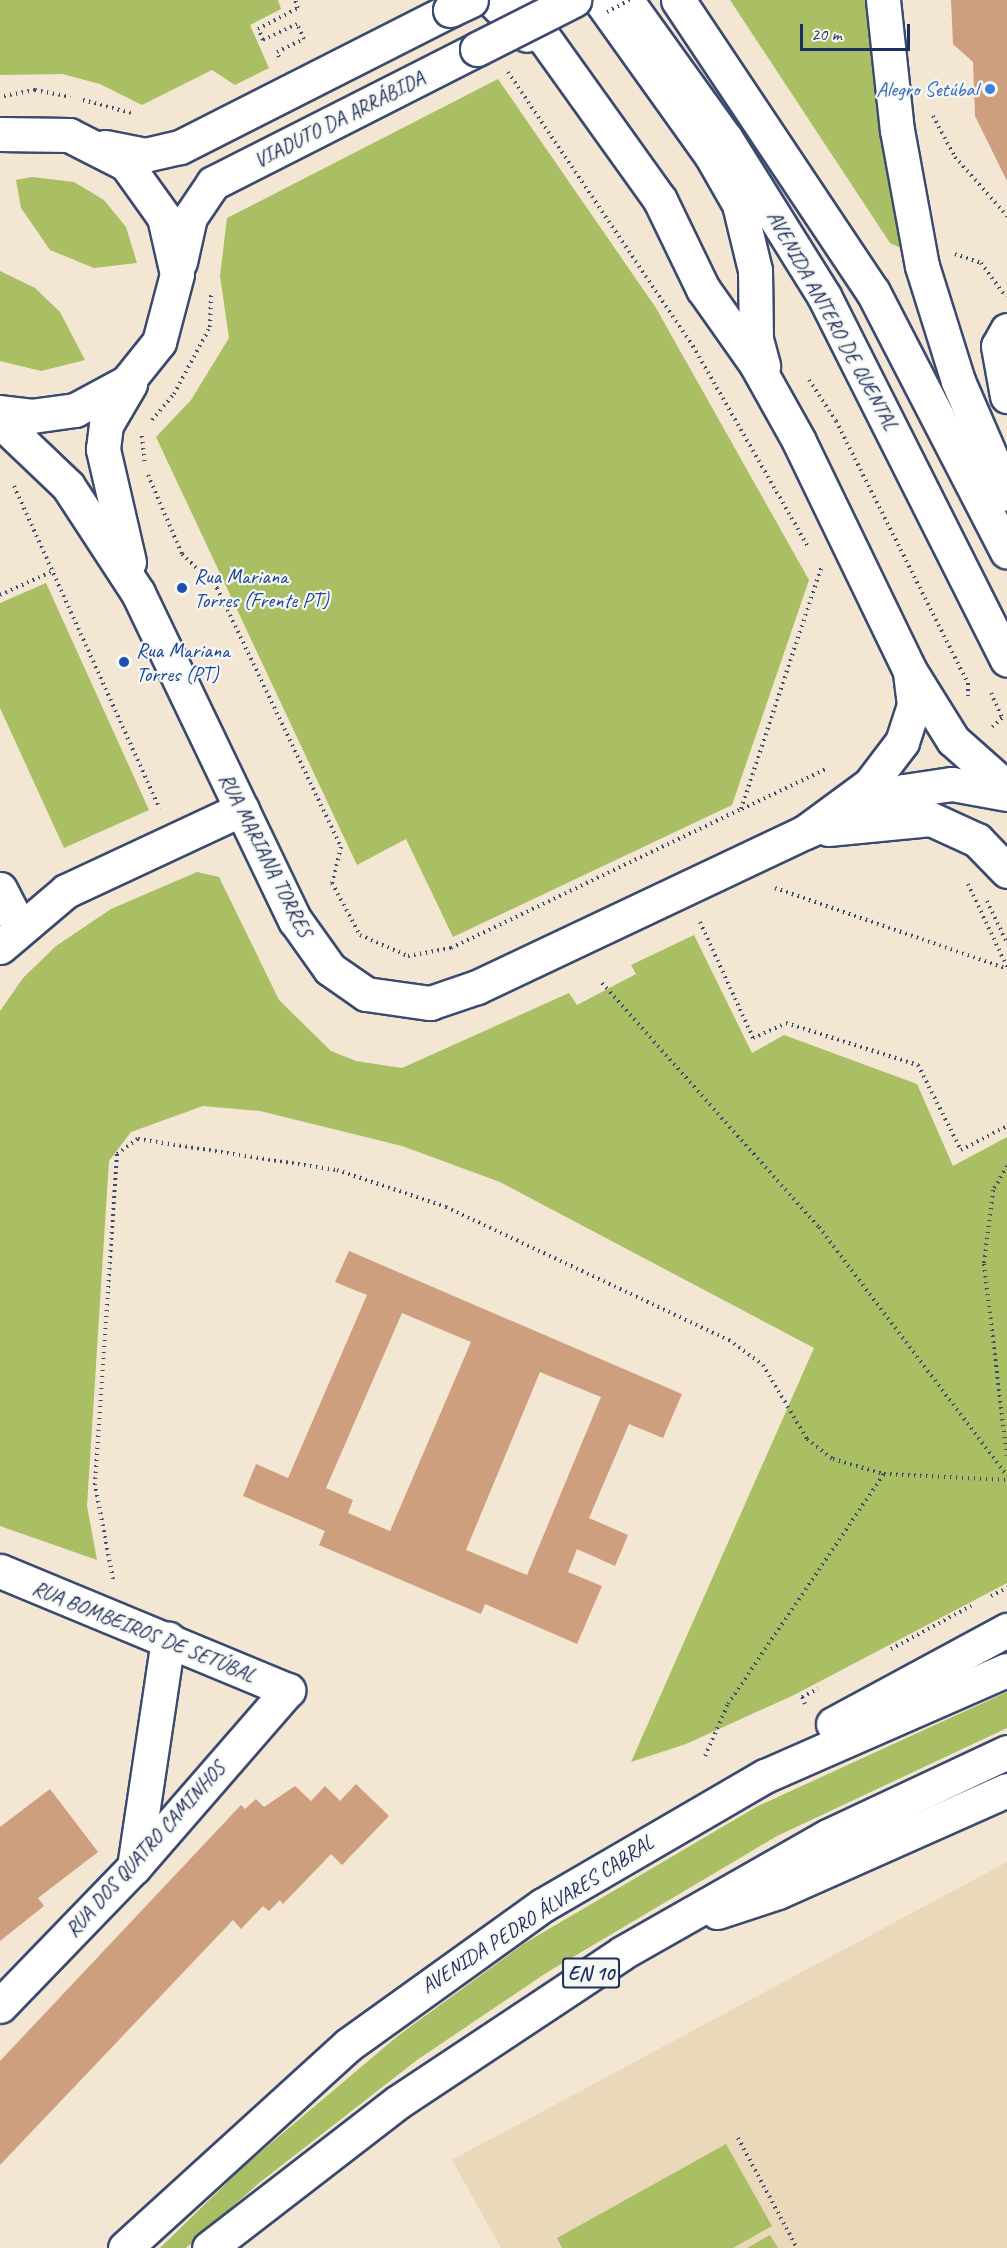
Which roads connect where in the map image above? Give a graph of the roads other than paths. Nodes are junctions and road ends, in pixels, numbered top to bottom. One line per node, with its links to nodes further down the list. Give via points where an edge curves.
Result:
1 (492, 0): 11 (main road, via 522,32)
2 (517, 0): 11 (main road)
3 (574, 0): 14 (main road, VIADUTO DA ARRÁBIDA, bridge, via 489,57 213,183 190,217)
4 (600, 0): 17 (main road, via 711,155 739,204 755,270 756,339)
5 (626, 0): 24 (main road, AVENIDA ANTERO DE QUENTAL, via 738,157 824,296)
6 (678, 0): 10 (main road, AVENIDA ANTERO DE QUENTAL)
7 (687, 0): 10 (main road)
8 (883, 0): 21 (main road, via 897,130 922,266 958,381)
9 (460, 5): 13 (main road, via 169,151 129,154)
10 (723, 62): 22 (main road, AVENIDA ANTERO DE QUENTAL, via 873,292)
11 (567, 64): 17 (main road, via 660,200 703,290)
12 (0, 134): 13 (main road, via 37,130)
13 (81, 138): 14 (main road, via 126,164 158,204 174,252)
14 (175, 296): 16 (main road, via 164,331)
15 (1007, 330): 18 (main road, via 998,346)
16 (145, 363): 19 (main road, via 117,389 81,408 33,416); 23 (main road, RUA MARIANA TORRES, via 116,404 103,449)
17 (770, 391): 25 (main road)
18 (1007, 396)
19 (0, 412)
20 (0, 422): 23 (main road, RUA MARIANA TORRES, via 68,486)
21 (1007, 494)
22 (1007, 552)
23 (138, 592): 28 (main road, RUA MARIANA TORRES)
24 (1007, 660)
25 (910, 671): 26 (main road, via 953,741); 29 (main road, via 914,705 895,754 870,784)
26 (1007, 788)
27 (1007, 794): 29 (main road, via 952,784 904,791)
28 (242, 809): 29 (main road, RUA MARIANA TORRES, via 295,920 330,969 366,994 406,1003 430,1002 477,987); 32 (main road, via 87,879)
29 (805, 832): 30 (main road, via 931,819 977,840)
30 (1007, 871)
31 (0, 889): 32 (main road)
32 (10, 937)
33 (0, 1571): 35 (main road, RUA BOMBEIROS DE SETÚBAL)
34 (1007, 1630): 40 (main road, via 895,1686)
35 (168, 1639): 37 (main road, RUA BOMBEIROS DE SETÚBAL); 41 (main road)
36 (1007, 1670): 40 (main road, AVENIDA PEDRO ÁLVARES CABRAL, via 845,1738)
37 (288, 1690): 41 (main road, RUA DOS QUATRO CAMINHOS)
38 (1007, 1752): 42 (main road, EN 10, via 809,1846)
39 (1007, 1790): 42 (main road, via 778,1892 701,1916)
40 (722, 1799): 44 (main road, AVENIDA PEDRO ÁLVARES CABRAL, via 543,1905 408,2000 252,2127)
41 (134, 1867): 43 (main road, RUA DOS QUATRO CAMINHOS)
42 (622, 1953): 45 (main road, EN 10, via 398,2102)
43 (0, 2006)
44 (125, 2248)
45 (209, 2248)

